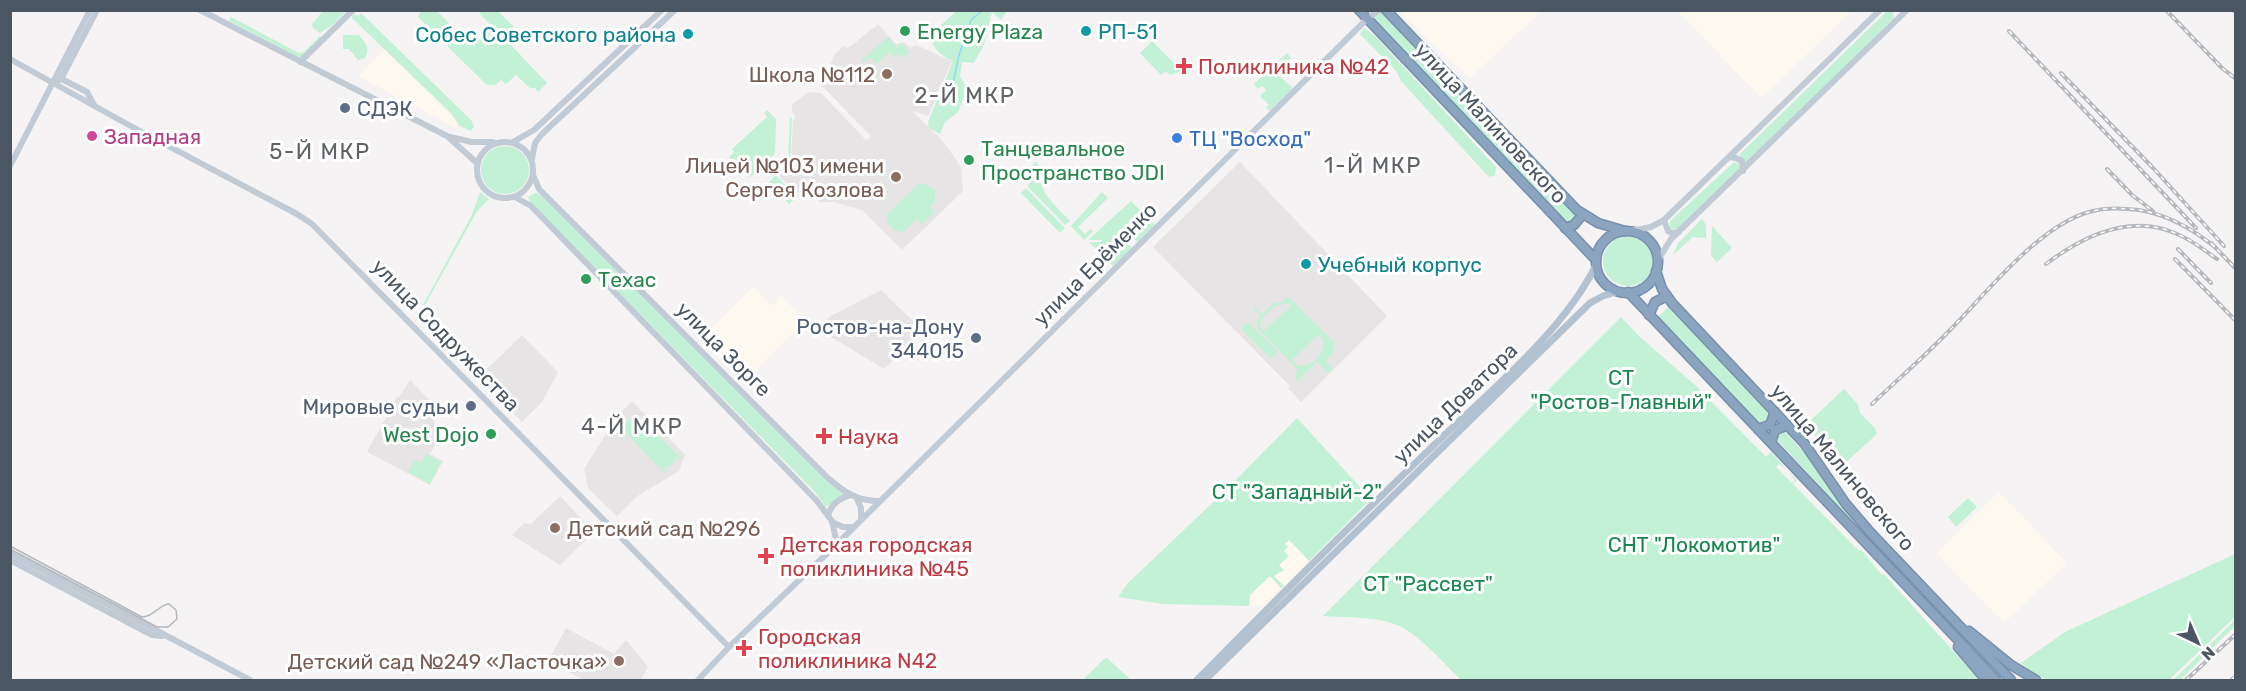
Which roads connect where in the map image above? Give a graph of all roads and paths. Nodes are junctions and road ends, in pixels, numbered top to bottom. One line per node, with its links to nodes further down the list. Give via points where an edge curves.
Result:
1 (90, 10): 16 (main road)
2 (97, 10): 16 (main road)
3 (200, 10): 15 (main road)
4 (353, 10): 15 (main road)
5 (662, 10): 19 (main road, via 534,130)
6 (675, 10): 21 (main road, via 542,134 535,143)
7 (1359, 10): 13 (highway, улица Малиновского)
8 (1379, 10): 13 (main road, улица Ерёменко)
9 (1386, 10): 27 (highway, улица Малиновского)
10 (1880, 10): 20 (main road)
11 (1907, 10): 12 (main road)
12 (1899, 14): 24 (main road)
13 (1367, 19): 29 (highway, улица Малиновского); 45 (main road, улица Ерёменко)
14 (10, 59): 16 (main road, улица Содружества, via 47,79)
15 (300, 62): 17 (main road)
16 (57, 79): 23 (main road); 55 (main road, улица Содружества, via 94,105 312,224)
17 (447, 136): 18 (main road); 22 (main road)
18 (497, 142): 19 (main road); 22 (main road, via 481,154)
19 (513, 142): 21 (main road)
20 (1730, 158): 24 (main road, via 1742,161); 28 (main road)
21 (532, 159): 25 (main road)
22 (477, 163): 26 (main road, via 477,176 484,189 498,198)
23 (10, 166)
24 (1743, 171): 31 (main road)
25 (533, 175): 26 (main road, via 527,188); 44 (main road, улица Зорге, via 539,189 828,477)
26 (515, 197): 46 (main road, улица Зорге, via 538,214)
27 (1583, 214): 29 (highway, via 1574,225); 30 (highway, улица Малиновского, via 1598,223)
28 (1664, 220): 30 (main road); 31 (main road, via 1668,231)
29 (1565, 228): 33 (highway, улица Малиновского)
30 (1628, 231): 32 (highway, via 1650,241); 33 (highway, via 1612,234 1603,243)
31 (1679, 232): 32 (main road)
32 (1658, 260): 34 (highway)
33 (1596, 263): 35 (main road, улица Доватора); 36 (highway, via 1604,283)
34 (1656, 271): 36 (highway, via 1645,286); 37 (highway, улица Малиновского)
35 (1582, 290): 38 (main road, via 1590,294); 58 (main road, улица Доватора, via 1539,344)
36 (1623, 292): 38 (main road, улица Доватора); 39 (highway, улица Малиновского)
37 (1667, 296): 39 (highway, via 1655,302); 40 (highway, улица Малиновского)
38 (1590, 303): 59 (main road, улица Доватора)
39 (1649, 315): 42 (highway, улица Малиновского)
40 (1775, 412): 41 (highway, улица Малиновского); 42 (highway, via 1770,425)
41 (1788, 425): 43 (highway, via 1774,430); 52 (highway, улица Малиновского, via 1858,519)
42 (1758, 429): 43 (highway, улица Малиновского)
43 (1771, 442): 53 (highway, улица Малиновского)
44 (854, 497): 45 (main road); 46 (main road, via 836,501); 47 (main road, via 861,508)
45 (879, 501): 47 (main road, улица Ерёменко)
46 (830, 518): 48 (main road, via 840,526); 49 (main road)
47 (861, 519): 48 (main road, улица Ерёменко)
48 (853, 527): 49 (main road, улица Ерёменко)
49 (837, 543): 55 (main road, улица Ерёменко)
50 (10, 554): 54 (main road)
51 (10, 560): 54 (main road, via 152,635)
52 (1959, 626): 62 (highway, улица Малиновского); 63 (highway)
53 (1952, 633): 60 (highway, via 1958,647); 61 (highway, улица Малиновского)
54 (166, 636): 56 (main road)
55 (729, 647): 57 (main road, улица Ерёменко)
56 (250, 681)
57 (698, 681)
58 (1197, 681)
59 (1205, 681)
60 (1986, 681)
61 (1996, 681)
62 (2011, 681)
63 (2036, 681)

